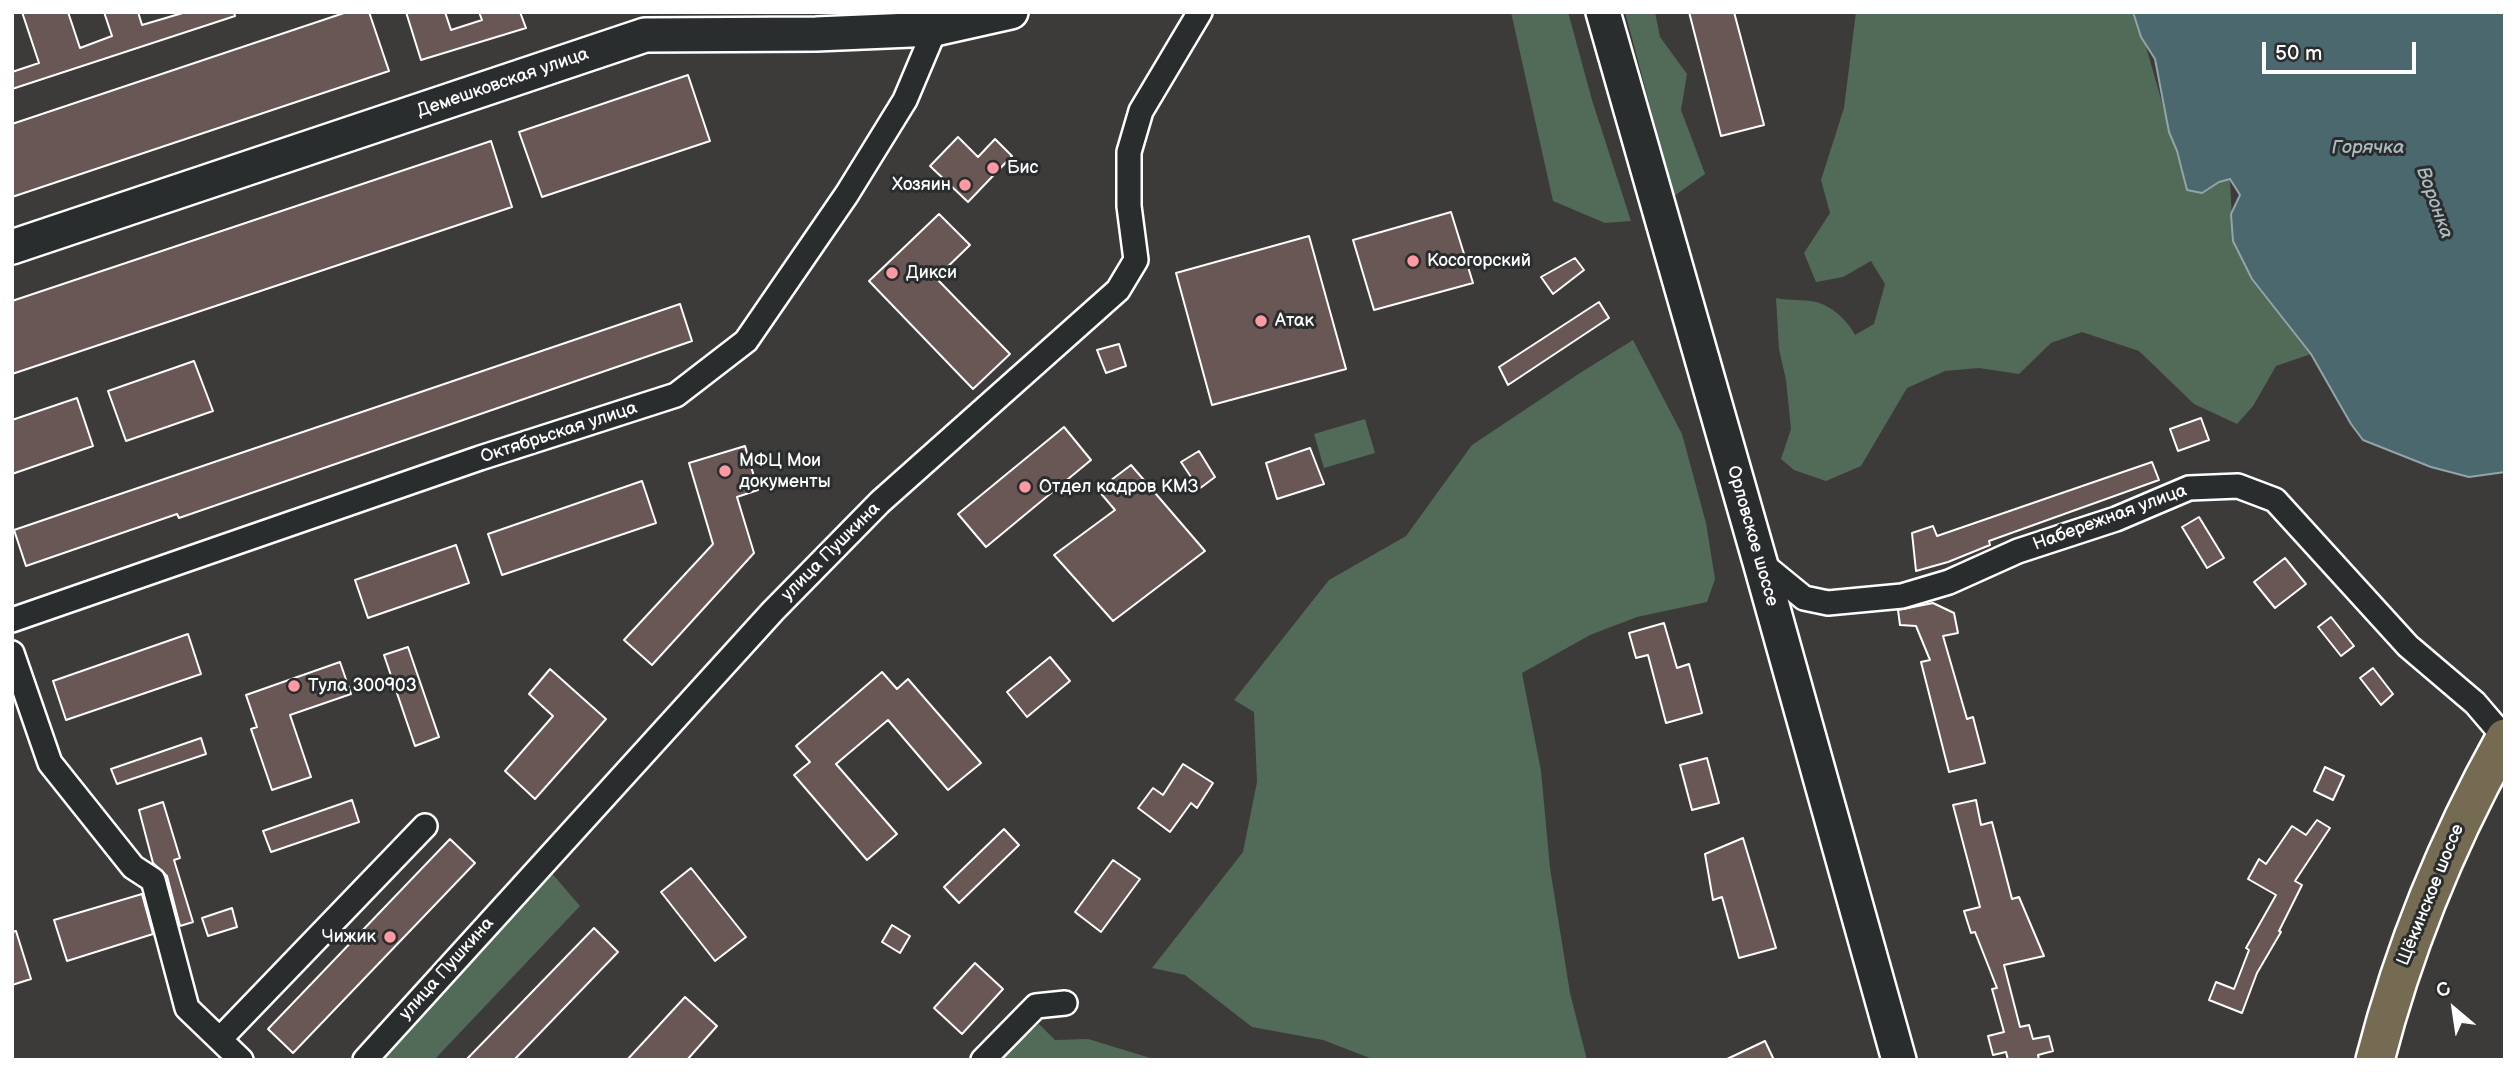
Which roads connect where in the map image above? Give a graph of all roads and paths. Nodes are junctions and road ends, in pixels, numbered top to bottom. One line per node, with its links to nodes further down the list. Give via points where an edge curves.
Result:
1 (1011, 12): 4 (main road, Демешковская улица)
2 (1199, 12): 14 (street, улица Пушкина, via 1141,111 1129,152 1136,260 1118,290 880,502 773,611)
3 (1603, 12): 6 (main road, Орловское шоссе)
4 (935, 29): 5 (main road, Демешковская улица, via 645,35); 7 (street, Октябрьская улица, via 905,100 746,341 676,395)
5 (12, 247)
6 (1760, 562): 9 (street, Набережная улица, via 1804,598 1828,603 1902,596 2189,488 2238,486 2275,500 2408,646 2475,703); 16 (main road, Орловское шоссе)
7 (12, 620)
8 (12, 653): 12 (street, via 50,763 133,867 153,880 187,1008)
9 (2505, 738): 17 (main road, Щёкинское шоссе, via 2468,804 2428,896 2391,999)
10 (425, 825): 12 (street)
11 (1065, 1003): 15 (street, via 1036,1006)
12 (220, 1039): 13 (street)
13 (241, 1060)
14 (365, 1060)
15 (983, 1060)
16 (1899, 1060)
17 (2375, 1060)

